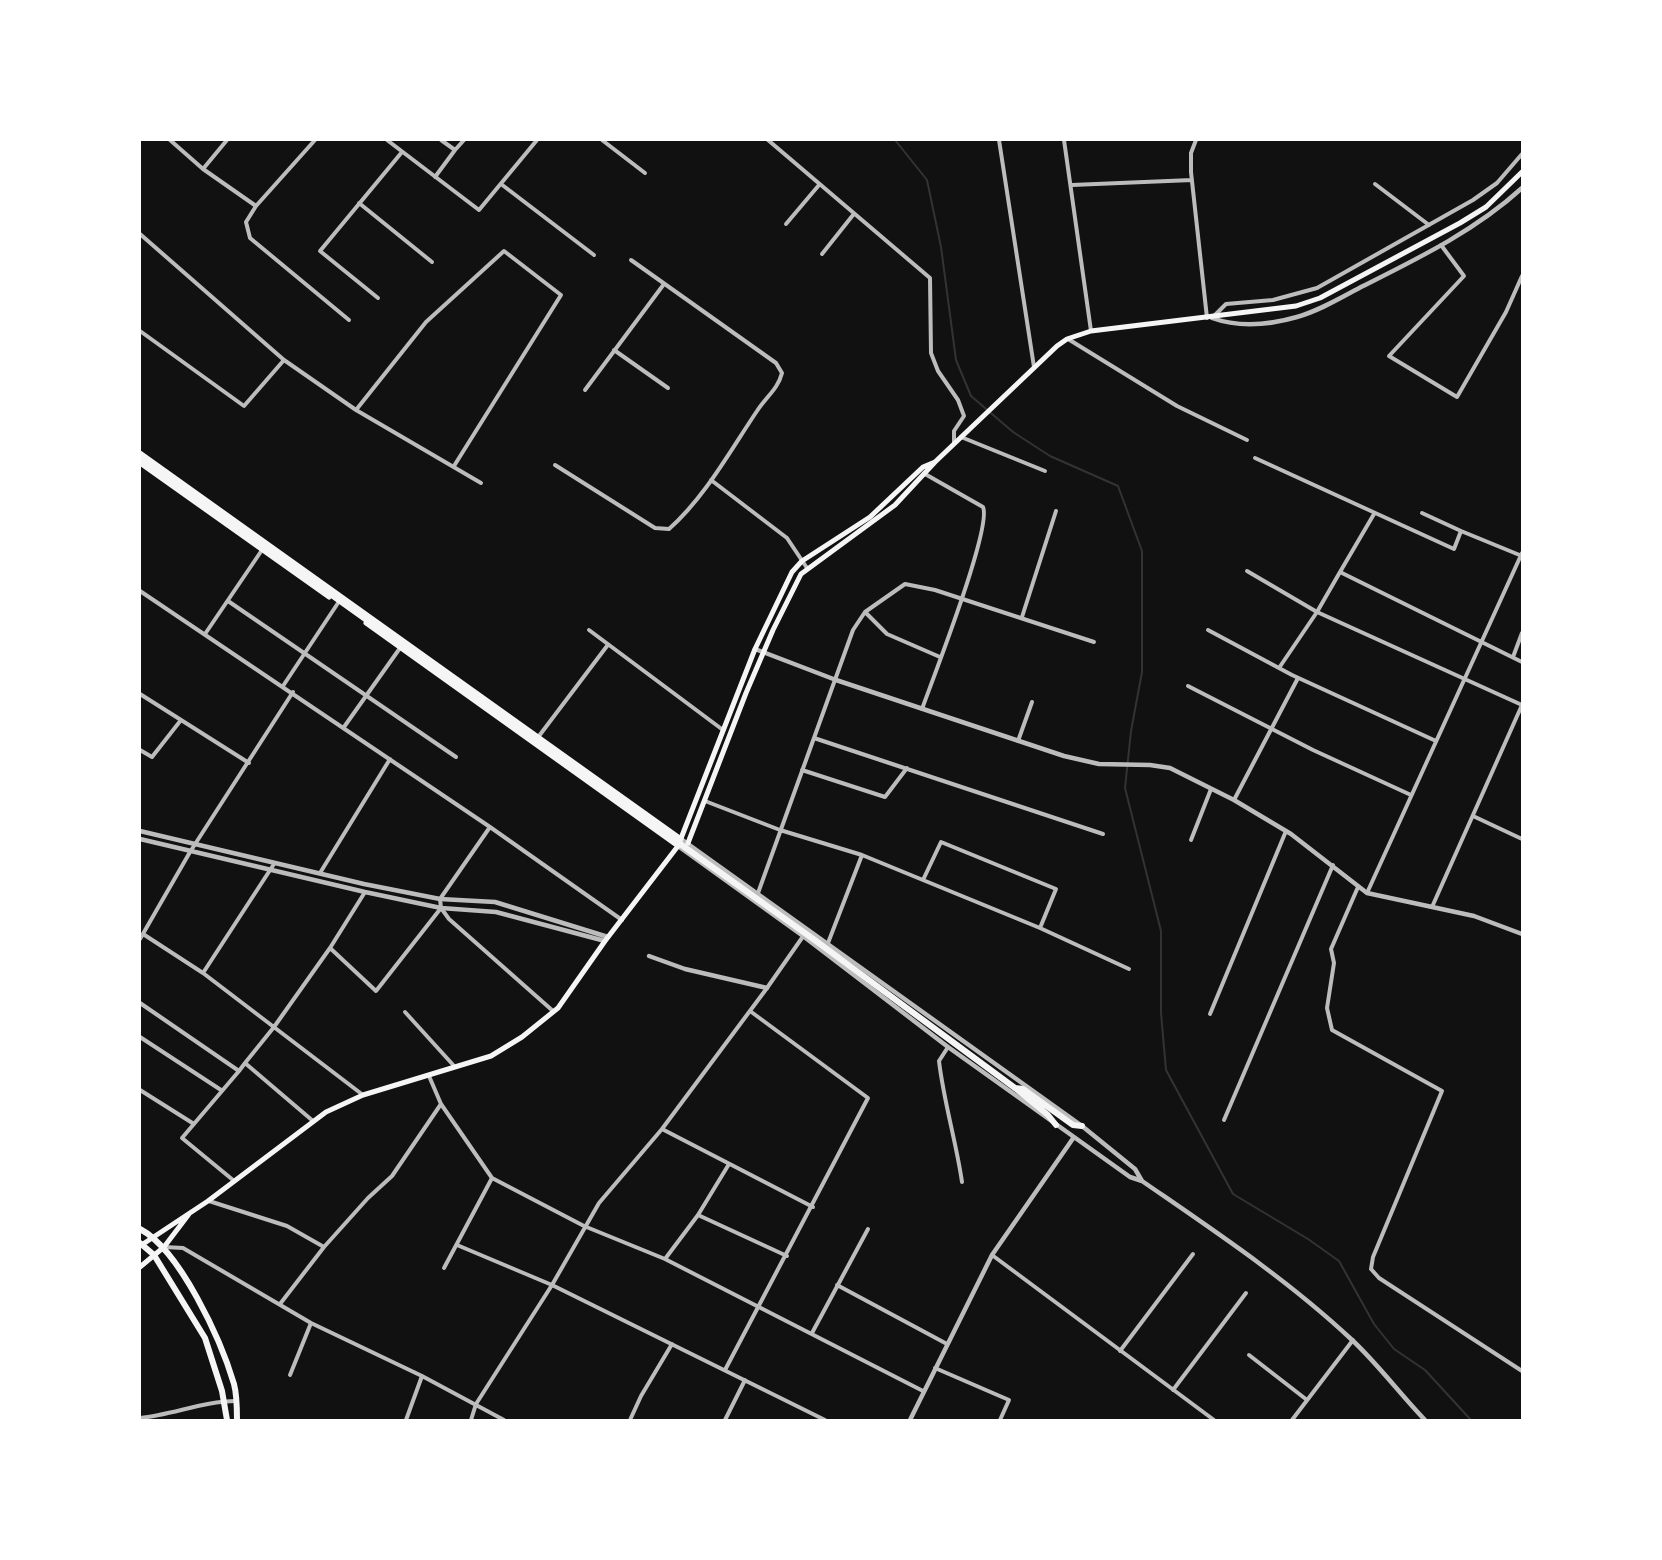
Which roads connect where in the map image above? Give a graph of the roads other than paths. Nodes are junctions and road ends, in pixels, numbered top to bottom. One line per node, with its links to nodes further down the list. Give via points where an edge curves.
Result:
1 (170, 140): 16 (street)
2 (227, 140): 16 (street)
3 (315, 140): 27 (street)
4 (387, 140): 14 (street)
5 (441, 140): 13 (street)
6 (464, 140): 13 (street)
7 (537, 140): 21 (street)
8 (602, 140): 18 (street)
9 (768, 140): 23 (street)
10 (999, 140): 47 (street)
11 (1064, 140): 24 (street)
12 (1196, 140): 20 (street, via 1191,153)
13 (455, 150): 19 (street)
14 (402, 152): 19 (street); 26 (street)
15 (1522, 154): 30 (street, via 1497,183)
16 (202, 169): 27 (street)
17 (1522, 172): 40 (main road, via 1486,207 1320,298 1296,306)
18 (645, 173)
19 (435, 177): 21 (street, via 478,210)
20 (1192, 180): 24 (street); 40 (street)
21 (501, 184): 34 (street)
22 (1375, 184): 30 (street)
23 (819, 185): 28 (street); 29 (street)
24 (1072, 185): 43 (street)
25 (1522, 188): 32 (street, via 1471,228)
26 (359, 203): 36 (street); 39 (street, via 320,251)
27 (256, 206): 41 (street, via 246,222 250,238)
28 (853, 215): 33 (street); 53 (street, via 930,278 931,353 964,416 954,431)
29 (786, 224)
30 (1429, 225): 40 (street, via 1317,288 1273,300 1226,304)
31 (140, 234): 46 (street)
32 (1441, 244): 37 (street, via 1464,276 1389,356 1457,397); 40 (street, via 1298,317 1254,325)
33 (822, 254)
34 (594, 255)
35 (631, 260): 38 (street)
36 (432, 262)
37 (1522, 276)
38 (664, 284): 45 (street); 62 (street, via 776,363 782,373 779,385)
39 (378, 298)
40 (1210, 318): 43 (main road)
41 (349, 320)
42 (140, 331): 46 (street, via 244,406)
43 (1091, 331): 44 (main road)
44 (1067, 339): 47 (main road); 52 (street, via 1177,406)
45 (614, 350): 48 (street); 49 (street)
46 (284, 360): 50 (street)
47 (1034, 367): 51 (main road)
48 (669, 388)
49 (585, 390)
50 (356, 410): 59 (street); 59 (street, via 426,322 504,251 561,295)
51 (963, 435): 53 (main road); 60 (street)
52 (1247, 440)
53 (954, 444): 56 (main road)
54 (140, 456): 110 (main road); 181 (main road)
55 (1255, 458): 66 (street)
56 (935, 462): 61 (main road); 70 (main road, via 922,467 856,527)
57 (140, 463): 68 (main road)
58 (555, 465): 62 (street, via 655,528 669,529)
59 (454, 466): 63 (street)
60 (1045, 471)
61 (926, 474): 71 (main road, via 875,522); 75 (street, via 983,507 985,512)
62 (711, 480): 70 (street, via 787,537)
63 (481, 483)
64 (1056, 511): 80 (street)
65 (1422, 513): 67 (street)
66 (1374, 514): 67 (street, via 1454,549); 73 (street)
67 (1461, 531): 69 (street)
68 (262, 550): 76 (street); 77 (main road)
69 (1522, 555): 86 (street)
70 (802, 561): 71 (street); 89 (main road, via 792,572)
71 (807, 568): 90 (main road)
72 (1247, 571): 79 (street)
73 (1340, 572): 79 (street); 86 (street)
74 (140, 591): 84 (street)
75 (961, 598): 78 (street, via 905,584); 80 (street); 92 (street)
76 (228, 601): 84 (street); 91 (street)
77 (339, 603): 88 (main road); 91 (street)
78 (865, 612): 92 (street, via 887,634); 98 (street, via 853,630)
79 (1317, 612): 95 (street); 97 (street)
80 (1022, 617): 85 (street)
81 (589, 630): 87 (street)
82 (1208, 630): 95 (street)
83 (1522, 633): 93 (street)
84 (205, 634): 99 (street)
85 (1094, 642)
86 (1481, 644): 93 (street); 97 (street)
87 (608, 646): 109 (street); 110 (street)
88 (400, 648): 103 (street); 136 (main road)
89 (755, 649): 90 (street); 109 (main road)
90 (763, 653): 98 (street); 123 (main road)
91 (304, 655): 99 (street); 103 (street)
92 (940, 657): 105 (street)
93 (1512, 657): 94 (street)
94 (1522, 662)
95 (1279, 668): 96 (street)
96 (1298, 678): 108 (street); 113 (street)
97 (1464, 679): 113 (street); 124 (street, via 1522,705)
98 (836, 680): 105 (street); 111 (street)
99 (283, 686): 101 (street)
100 (1188, 686): 108 (street)
101 (293, 692): 107 (street); 117 (street)
102 (140, 694): 106 (street)
103 (368, 695): 107 (street); 115 (street)
104 (1032, 702): 112 (street)
105 (922, 709): 112 (street)
106 (181, 720): 114 (street, via 152,758); 117 (street)
107 (344, 727): 116 (street)
108 (1271, 729): 121 (street); 122 (street)
109 (723, 730): 132 (main road)
110 (539, 736): 132 (main road)
111 (814, 738): 118 (street); 119 (street)
112 (1018, 741): 120 (street, via 1099,764 1170,768)
113 (1436, 741): 121 (street)
114 (140, 750)
115 (456, 757)
116 (390, 759): 125 (street); 142 (street)
117 (249, 764): 135 (street)
118 (907, 768): 119 (street, via 885,797); 129 (street)
119 (802, 770): 126 (street)
120 (1211, 789): 122 (street); 133 (street)
121 (1411, 795): 147 (street)
122 (1234, 800): 128 (street)
123 (705, 801): 126 (street); 134 (main road)
124 (1473, 816): 130 (street); 150 (street)
125 (490, 827): 148 (street); 151 (street)
126 (780, 830): 138 (street); 146 (street)
127 (140, 831): 135 (street)
128 (1286, 831): 140 (street); 169 (street)
129 (1102, 834)
130 (1522, 838)
131 (140, 839): 137 (street)
132 (681, 839): 134 (street); 136 (main road)
133 (1191, 840)
134 (688, 843): 146 (street)
135 (195, 844): 137 (street); 139 (street)
136 (678, 846): 151 (main road); 156 (street)
137 (190, 852): 141 (street); 154 (street)
138 (862, 855): 143 (street); 159 (street)
139 (274, 864): 141 (street); 142 (street)
140 (1333, 864): 144 (street); 182 (street)
141 (271, 872): 145 (street); 163 (street)
142 (320, 873): 148 (street)
143 (923, 880): 152 (street); 152 (street, via 941,842 1045,884 1056,889)
144 (1358, 887): 147 (street); 227 (street, via 1331,950 1334,963 1327,1008 1332,1030 1442,1091 1371,1269)
145 (365, 892): 149 (street); 160 (street)
146 (758, 893): 153 (street)
147 (1367, 893): 150 (street)
148 (440, 899): 149 (street); 158 (street, via 495,902)
149 (441, 908): 158 (street, via 496,912); 160 (street, via 376,991); 166 (street)
150 (1432, 908): 155 (street, via 1474,916)
151 (622, 920): 158 (main road)
152 (1040, 928): 162 (street)
153 (808, 929): 156 (street); 159 (street)
154 (143, 934): 157 (street); 163 (street)
155 (1522, 934)
156 (803, 936): 164 (street); 172 (street)
157 (140, 939)
158 (606, 939): 166 (main road)
159 (828, 943): 186 (street)
160 (330, 948): 170 (street)
161 (650, 956): 164 (street, via 685,969)
162 (1129, 969)
163 (203, 973): 170 (street)
164 (767, 988): 167 (street)
165 (140, 1003): 175 (street)
166 (553, 1011): 174 (main road, via 491,1056)
167 (750, 1011): 187 (street); 195 (street, via 868,1098)
168 (405, 1012): 174 (street)
169 (1210, 1014)
170 (274, 1027): 173 (street); 179 (street)
171 (140, 1037): 178 (street)
172 (948, 1047): 185 (street); 193 (street, via 939,1061)
173 (244, 1064): 175 (street); 183 (street)
174 (456, 1068): 176 (main road)
175 (238, 1071): 178 (street)
176 (429, 1076): 179 (main road); 180 (street)
177 (140, 1090): 184 (street)
178 (221, 1090): 184 (street)
179 (363, 1095): 183 (main road)
180 (441, 1104): 190 (street); 205 (street, via 392,1176)
181 (1041, 1106): 185 (main road); 186 (main road, via 1073,1125)
182 (1224, 1120)
183 (313, 1121): 191 (main road)
184 (194, 1124): 191 (street, via 182,1138)
185 (1056, 1125): 188 (street)
186 (1082, 1126): 192 (street, via 1135,1169)
187 (662, 1129): 189 (street); 198 (street)
188 (1074, 1137): 192 (street, via 1130,1177); 208 (street)
189 (729, 1164): 195 (street); 197 (street)
190 (492, 1178): 198 (street); 203 (street)
191 (233, 1180): 194 (main road)
192 (1142, 1181): 220 (street, via 1229,1242)
193 (962, 1182)
194 (208, 1201): 196 (main road); 205 (street, via 287,1226)
195 (813, 1207): 209 (street)
196 (192, 1211): 201 (main road); 204 (main road)
197 (698, 1215): 209 (street); 210 (street)
198 (584, 1226): 210 (street); 213 (street)
199 (140, 1229): 201 (main road)
200 (868, 1229): 214 (street)
201 (152, 1235): 202 (main road); 204 (main road)
202 (140, 1244): 207 (main road)
203 (457, 1245): 212 (street); 213 (street)
204 (164, 1247): 207 (main road); 216 (street, via 183,1248); 235 (main road, via 215,1331 235,1386)
205 (324, 1247): 216 (street)
206 (1193, 1254): 223 (street)
207 (154, 1255): 211 (main road); 234 (main road, via 205,1338)
208 (992, 1255): 222 (street); 223 (street)
209 (787, 1256): 217 (street)
210 (665, 1259): 217 (street)
211 (140, 1267)
212 (444, 1268)
213 (552, 1285): 221 (street); 236 (street)
214 (837, 1286): 219 (street); 222 (street)
215 (1246, 1293): 231 (street)
216 (280, 1304): 218 (street)
217 (760, 1306): 219 (street); 226 (street)
218 (311, 1323): 228 (street); 229 (street)
219 (812, 1333): 232 (street)
220 (1353, 1340): 233 (street); 250 (street)
221 (672, 1344): 226 (street); 243 (street)
222 (947, 1344): 225 (street)
223 (1120, 1351): 231 (street)
224 (1249, 1355): 233 (street)
225 (934, 1368): 232 (street); 247 (street, via 1010,1400)
226 (725, 1370): 230 (street)
227 (1522, 1371)
228 (290, 1375)
229 (422, 1376): 236 (street); 240 (street)
230 (745, 1380): 244 (street); 245 (street)
231 (1173, 1390): 248 (street)
232 (923, 1391): 246 (street)
233 (1307, 1400): 249 (street)
234 (224, 1401): 235 (street); 237 (street, via 166,1416); 238 (main road)
235 (236, 1401): 239 (main road)
236 (476, 1404): 241 (street); 242 (street)
237 (140, 1418)
238 (227, 1420)
239 (237, 1420)
240 (406, 1420)
241 (471, 1420)
242 (504, 1420)
243 (630, 1420)
244 (725, 1420)
245 (825, 1420)
246 (909, 1420)
247 (1000, 1420)
248 (1214, 1420)
249 (1292, 1420)
250 (1425, 1420)

